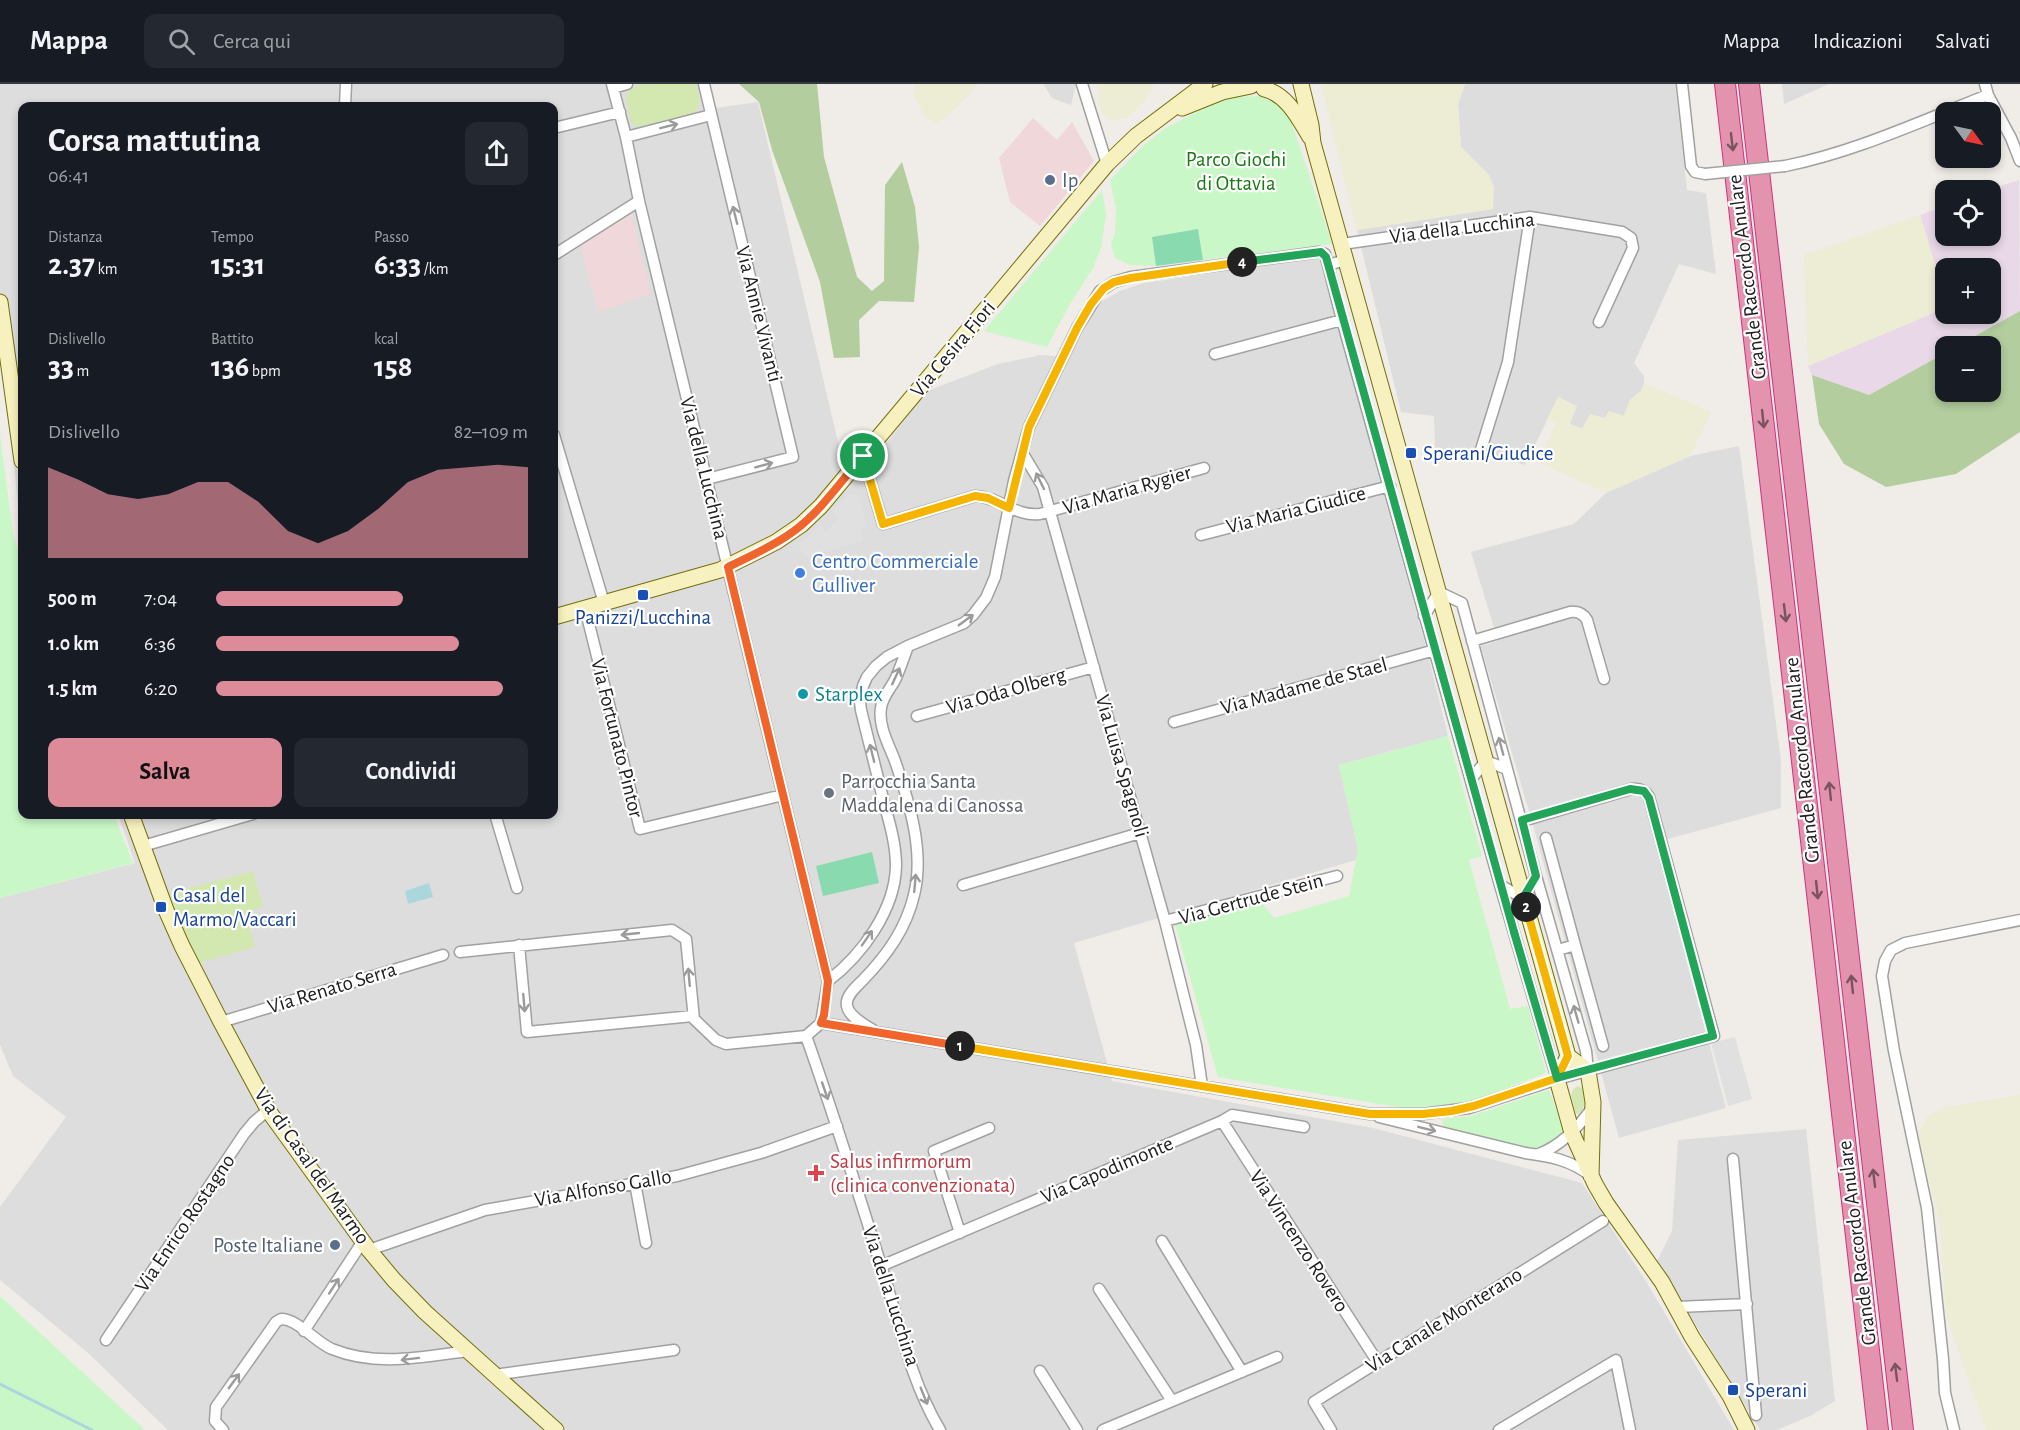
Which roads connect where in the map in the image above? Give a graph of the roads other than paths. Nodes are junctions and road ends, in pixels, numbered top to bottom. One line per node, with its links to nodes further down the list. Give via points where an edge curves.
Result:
1 (346, 84): 14 (street)
2 (627, 84): 11 (street)
3 (704, 84): 16 (street, Via Annie Vivanti)
4 (1082, 84): 22 (street)
5 (1205, 84): 17 (street, Via Cesira Fiori)
6 (1281, 84): 12 (street, Via Cesira Fiori)
7 (1302, 84): 20 (street)
8 (1682, 84): 13 (street, bridge, via 1691,166 1695,172 1705,174 1785,166 1850,150)
9 (1725, 84): 145 (highway, Grande Raccordo Anulare, one-way to 145)
10 (1749, 84): 146 (highway, Grande Raccordo Anulare, one-way to 10)
11 (613, 86): 15 (street, Via della Lucchina)
12 (1254, 86): 17 (street, Via Cesira Fiori, via 1222,92); 20 (street, via 1271,90 1288,104)
13 (1986, 90): 21 (street)
14 (345, 102)
15 (620, 112): 18 (street); 19 (street, Via della Lucchina)
16 (711, 115): 19 (street, one-way to 16); 41 (street, Via Annie Vivanti, one-way to 16, via 793,457)
17 (1165, 115): 22 (street, Via Cesira Fiori)
18 (558, 127)
19 (626, 136): 23 (street, Via della Lucchina)
20 (1313, 142): 25 (street)
21 (2020, 161)
22 (1107, 164): 39 (street, Via Cesira Fiori)
23 (639, 201): 26 (street); 41 (street, Via della Lucchina)
24 (1530, 217): 25 (street, Via della Lucchina); 31 (street, Via della Lucchina, via 1622,232 1631,238 1633,248); 38 (street, via 1508,362)
25 (1342, 244): 27 (street)
26 (558, 252)
27 (1346, 260): 28 (street); 33 (street)
28 (1329, 265): 30 (street); 37 (street, via 1319,252 1131,278 1107,286 1077,328 1037,410)
29 (0, 302): 34 (street)
30 (1342, 320): 32 (street); 35 (street)
31 (1599, 322)
32 (1215, 354)
33 (1389, 412): 35 (street); 46 (street)
34 (18, 432)
35 (1376, 435): 42 (street)
36 (558, 448): 50 (street)
37 (1022, 452): 43 (street); 45 (street, Via Luisa Spagnoli, one-way to 37, via 1040,479)
38 (1480, 453)
39 (863, 456): 43 (street, Via Maria Rygier, via 883,524 975,496); 48 (street, Via Cesira Fiori, via 801,525)
40 (1204, 468): 45 (street, Via Maria Rygier)
41 (707, 479): 48 (street, Via della Lucchina)
42 (1390, 486): 44 (street); 47 (street, Via Maria Giudice)
43 (1009, 508): 45 (street, Via Maria Rygier, via 1028,515); 55 (street, one-way to 43, via 960,625 978,610 995,577)
44 (1397, 512): 46 (street); 53 (street)
45 (1050, 513): 57 (street, Via Luisa Spagnoli)
46 (1420, 526): 49 (street)
47 (1201, 535)
48 (728, 567): 50 (street, Via Cesira Fiori); 64 (street, Via della Lucchina)
49 (1438, 592): 53 (street); 54 (street, via 1462,603); 61 (street)
50 (604, 603): 51 (street, Via Cesira Fiori)
51 (585, 608): 52 (street, Via Cesira Fiori); 64 (street, Via Fortunato Pintor, via 639,829)
52 (558, 616)
53 (1424, 616): 56 (street)
54 (1472, 640): 58 (street, via 1578,612 1587,620); 62 (street, one-way to 54)
55 (908, 646): 77 (street, one-way to 55, via 896,866 892,834 860,702 871,671 886,657); 79 (street, one-way to 55, via 916,879 914,824 880,712)
56 (1435, 650): 60 (street, Via Madame de Stael); 63 (street)
57 (1094, 666): 59 (street, Via Oda Olberg); 69 (street, Via Luisa Spagnoli)
58 (1604, 679)
59 (917, 716)
60 (1173, 722)
61 (1486, 761): 62 (street); 63 (street); 78 (street)
62 (1507, 769): 68 (street)
63 (1471, 779): 75 (street)
64 (783, 795): 91 (street, Via della Lucchina)
65 (133, 819): 71 (street, Via di Casal del Marmo)
66 (235, 819): 71 (street)
67 (496, 819): 76 (street)
68 (1522, 820): 73 (street); 101 (street, via 1630,789 1644,791 1713,1036)
69 (1140, 833): 74 (street); 81 (street, Via Luisa Spagnoli)
70 (1546, 838): 82 (street)
71 (143, 846): 95 (street, Via di Casal del Marmo, via 174,928)
72 (1337, 876): 81 (street, Via Gertrude Stein)
73 (1536, 876): 78 (street); 83 (street)
74 (963, 885)
75 (1500, 885): 78 (street); 93 (street)
76 (517, 888)
77 (891, 898): 79 (street); 91 (street, one-way to 77, via 867,940)
78 (1523, 898): 92 (street)
79 (910, 907): 97 (street, via 890,949 848,1000 851,1014)
80 (2020, 920): 147 (street, via 1905,943 1891,950 1882,976 1927,1208 1945,1393)
81 (1165, 921): 103 (street, Via Luisa Spagnoli, via 1196,1045)
82 (1572, 932): 83 (street); 85 (street)
83 (1554, 936): 86 (street)
84 (519, 945): 87 (street); 94 (street, one-way to 84, via 686,939 677,931); 94 (street, one-way to 94, via 527,1032)
85 (1575, 945): 86 (street); 89 (street)
86 (1558, 950): 90 (street)
87 (460, 951)
88 (443, 955): 95 (street, Via Renato Serra)
89 (1579, 958): 90 (street); 99 (street)
90 (1561, 962): 101 (street, one-way to 90)
91 (828, 981): 96 (street, Via della Lucchina)
92 (1550, 990): 93 (street); 100 (street)
93 (1536, 1013): 102 (street)
94 (693, 1016): 98 (street, via 716,1040 726,1044)
95 (221, 1022): 105 (street, Via di Casal del Marmo)
96 (821, 1023): 97 (street); 98 (street)
97 (876, 1032): 103 (street)
98 (806, 1036): 108 (street, Via della Lucchina, one-way to 108)
99 (1604, 1046)
100 (1568, 1056): 101 (street); 102 (street)
101 (1588, 1071): 102 (street); 104 (street)
102 (1557, 1078): 106 (street, via 1452,1111); 111 (street)
103 (1202, 1086): 106 (street)
104 (1593, 1107): 111 (street); 114 (street)
105 (269, 1110): 120 (street, Via di Casal del Marmo); 126 (street, Via Enrico Rostagno, via 244,1134)
106 (1370, 1114): 112 (street, one-way to 112)
107 (1222, 1121): 109 (street, Via Capodimonte, via 1232,1115); 117 (street, Via Capodimonte); 130 (street, Via Vincenzo Rovero)
108 (837, 1126): 115 (street, Via Alfonso Gallo, via 761,1153); 121 (street, Via della Lucchina)
109 (1304, 1127)
110 (989, 1128): 117 (street, via 934,1151)
111 (1572, 1133): 112 (street); 114 (street)
112 (1539, 1154): 114 (street, via 1572,1163)
113 (1732, 1159): 123 (street)
114 (1591, 1176): 124 (street)
115 (635, 1183): 119 (street); 120 (street, Via Alfonso Gallo, via 485,1210)
116 (1603, 1221): 130 (street, Via Canale Monterano)
117 (960, 1233): 121 (street, Via Capodimonte)
118 (1162, 1241): 132 (street)
119 (646, 1243)
120 (366, 1245): 125 (street, one-way to 120); 128 (street, Via di Casal del Marmo, via 406,1294)
121 (881, 1266): 139 (street, Via della Lucchina, one-way to 139, via 912,1365)
122 (1099, 1289): 134 (street)
123 (1746, 1304): 124 (street); 135 (street)
124 (1677, 1307): 144 (street)
125 (304, 1331): 128 (street, one-way to 125, via 375,1360 332,1349); 137 (street, one-way to 125, via 215,1421 216,1407 276,1322 284,1319)
126 (106, 1340)
127 (674, 1350): 133 (street)
128 (468, 1351): 133 (street, Via di Casal del Marmo)
129 (1277, 1357): 132 (street)
130 (1377, 1361): 142 (street, Via Canale Monterano, via 1314,1402)
131 (1040, 1371): 140 (street)
132 (1242, 1372): 134 (street)
133 (495, 1375): 138 (street, Via di Casal del Marmo)
134 (1172, 1401): 141 (street)
135 (1756, 1415)
136 (1626, 1428): 143 (street, via 1616,1360)
137 (223, 1430)
138 (555, 1430)
139 (940, 1430)
140 (1077, 1430)
141 (1103, 1430)
142 (1331, 1430)
143 (1499, 1430)
144 (1747, 1430)
145 (1878, 1430)
146 (1903, 1430)
147 (1954, 1430)

